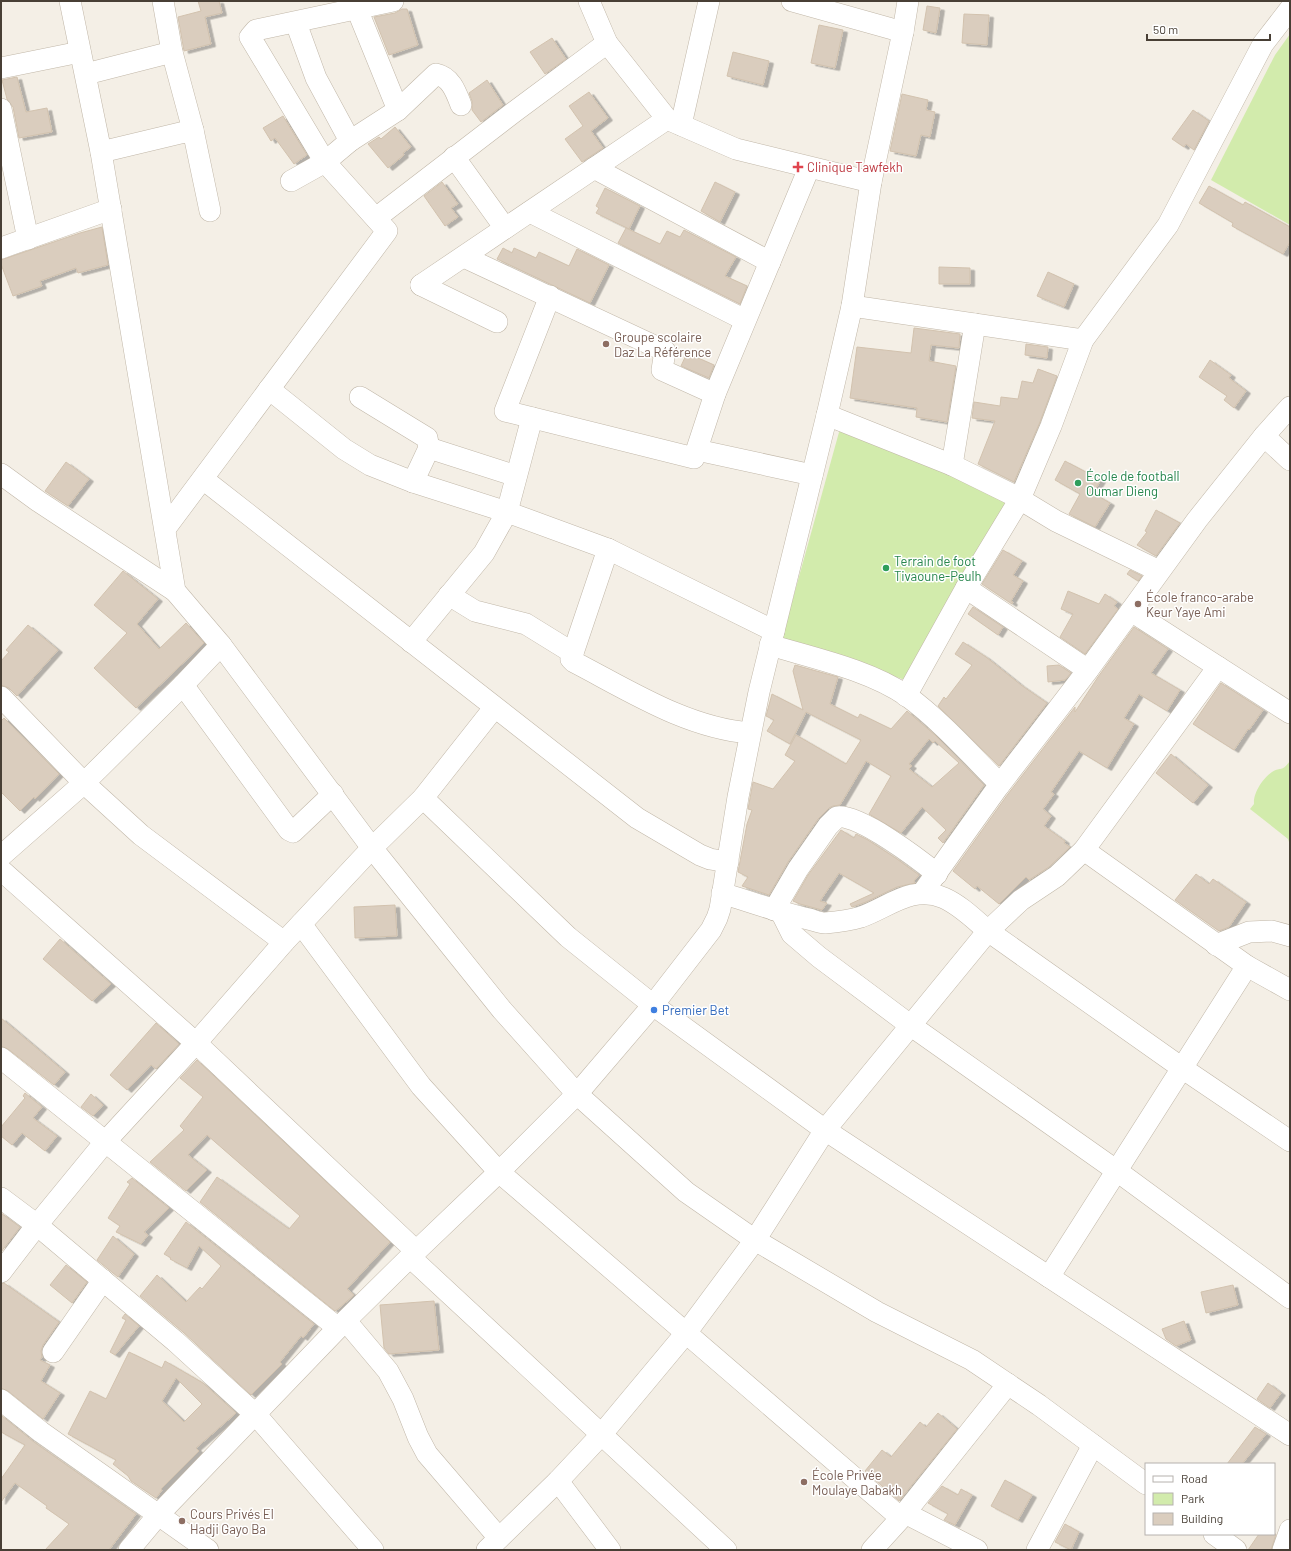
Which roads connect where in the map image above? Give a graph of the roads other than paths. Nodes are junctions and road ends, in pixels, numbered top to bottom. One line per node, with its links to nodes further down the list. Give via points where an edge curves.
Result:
1 (70, 1): 13 (street)
2 (163, 1): 14 (street)
3 (393, 1): 8 (street)
4 (589, 1): 12 (street)
5 (709, 1): 20 (street)
6 (792, 1): 11 (street)
7 (908, 1): 11 (street)
8 (357, 9): 10 (street); 19 (street)
9 (1290, 9): 44 (street, via 1263,44 1168,225)
10 (305, 14): 22 (street, via 316,78); 25 (street, via 256,30 250,37)
11 (903, 32): 29 (street)
12 (607, 43): 20 (street); 24 (street)
13 (80, 52): 15 (street); 16 (street)
14 (172, 52): 16 (street); 21 (street)
15 (1, 68)
16 (86, 74): 23 (street)
17 (461, 105): 19 (street, via 452,84 442,75 436,74)
18 (1, 109): 35 (street)
19 (398, 110): 22 (street)
20 (674, 122): 26 (street); 27 (street, via 736,149)
21 (193, 130): 23 (street); 31 (street)
22 (350, 141): 25 (street)
23 (101, 152): 30 (street)
24 (454, 157): 33 (street); 34 (street)
25 (325, 162): 28 (street); 33 (street)
26 (594, 168): 32 (street); 38 (street)
27 (809, 168): 29 (street); 38 (street)
28 (291, 181)
29 (871, 182): 40 (street)
30 (111, 209): 35 (street); 63 (street)
31 (210, 211)
32 (530, 212): 34 (street); 41 (street)
33 (376, 218): 45 (street, via 387,231)
34 (505, 228): 37 (street)
35 (28, 238): 36 (street)
36 (1, 248)
37 (464, 257): 39 (street); 42 (street, via 421,285)
38 (770, 262): 41 (street)
39 (550, 296): 46 (street, via 665,350 662,370); 50 (street, via 505,411)
40 (852, 306): 43 (street); 49 (street)
41 (745, 320): 46 (street)
42 (497, 322)
43 (975, 324): 44 (street); 55 (street)
44 (1083, 340): 61 (street)
45 (269, 389): 59 (street); 60 (street, via 344,449 370,465)
46 (714, 394): 53 (street)
47 (360, 397): 52 (street, via 427,438)
48 (1290, 407): 51 (street)
49 (827, 415): 55 (street); 57 (street)
50 (532, 418): 53 (street, via 694,458); 58 (street)
51 (1264, 436): 54 (street); 65 (street)
52 (429, 448): 58 (street); 60 (street)
53 (697, 450): 57 (street)
54 (1290, 460)
55 (952, 465): 61 (street)
56 (1, 474): 67 (street)
57 (812, 475): 70 (street)
58 (516, 476): 62 (street)
59 (203, 479): 63 (street); 71 (street)
60 (412, 482): 62 (street)
61 (1020, 499): 65 (street, via 1056,521); 66 (street)
62 (507, 512): 64 (street); 68 (street, via 484,553)
63 (165, 529): 67 (street)
64 (608, 549): 70 (street); 73 (street)
65 (1159, 571): 69 (street)
66 (966, 588): 75 (street); 77 (street)
67 (175, 591): 72 (street)
68 (449, 595): 71 (street); 73 (street, via 475,611 526,624)
69 (1131, 611): 74 (street); 75 (street)
70 (772, 638): 77 (street, via 883,682); 81 (street)
71 (411, 642): 79 (street)
72 (221, 645): 76 (street); 84 (street)
73 (573, 653): 81 (street, via 574,662 671,711 708,726)
74 (1218, 667): 80 (street); 87 (street)
75 (1088, 670): 83 (street)
76 (184, 685): 82 (street); 84 (street, via 289,830 293,832)
77 (906, 696): 83 (street)
78 (1, 697): 82 (street)
79 (494, 708): 85 (street); 89 (street, via 638,818 700,855)
80 (1290, 713)
81 (750, 733): 89 (street)
82 (84, 783): 88 (street); 98 (street, via 141,835)
83 (1000, 784): 91 (street)
84 (332, 794): 86 (street)
85 (423, 798): 86 (street); 102 (street, via 568,937)
86 (372, 848): 95 (street); 107 (street, via 502,1010)
87 (1084, 850): 96 (street, via 1057,876 1021,900); 99 (street)
88 (1, 856)
89 (728, 862): 93 (street)
90 (1, 870): 104 (street)
91 (937, 874): 92 (street); 94 (street, via 892,841 848,817 838,817 828,826 798,868)
92 (924, 892): 94 (street, via 903,897 859,917 824,923); 96 (street, via 945,898)
93 (722, 893): 94 (street); 102 (street, via 714,925)
94 (778, 911): 103 (street, via 800,942)
95 (301, 924): 98 (street); 112 (street, via 421,1086)
96 (988, 931): 103 (street); 106 (street)
97 (1290, 936): 99 (street, via 1272,931 1249,932)
98 (284, 942): 104 (street)
99 (1216, 945): 100 (street)
100 (1247, 966): 101 (street); 106 (street)
101 (1288, 986)
102 (653, 1005): 107 (street); 108 (street)
103 (910, 1025): 108 (street); 111 (street)
104 (196, 1043): 110 (street); 116 (street)
105 (1, 1058): 110 (street)
106 (1182, 1068): 109 (street); 111 (street)
107 (577, 1094): 112 (street); 115 (street, via 686,1192)
108 (825, 1130): 115 (street); 118 (street)
109 (1290, 1141)
110 (106, 1142): 114 (street); 121 (street)
111 (1116, 1171): 118 (street); 120 (street)
112 (499, 1172): 116 (street); 122 (street)
113 (1, 1198): 114 (street)
114 (37, 1225): 117 (street); 119 (street)
115 (755, 1240): 122 (street); 124 (street, via 877,1312 972,1360)
116 (413, 1254): 121 (street); 127 (street)
117 (1, 1272)
118 (1049, 1277): 128 (street)
119 (102, 1280): 123 (street); 126 (street, via 175,1341)
120 (1290, 1298)
121 (342, 1325): 126 (street); 136 (street, via 388,1371 427,1454)
122 (686, 1333): 127 (street); 133 (street)
123 (53, 1352)
124 (1008, 1384): 129 (street); 133 (street)
125 (1, 1400): 132 (street, via 41,1432)
126 (256, 1415): 132 (street); 139 (street)
127 (601, 1434): 130 (street); 141 (street)
128 (1290, 1436)
129 (1092, 1445): 131 (street); 144 (street)
130 (558, 1481): 136 (street); 140 (street)
131 (1145, 1483)
132 (159, 1514): 137 (street); 138 (street)
133 (903, 1516): 142 (street); 143 (street)
134 (1290, 1530): 146 (street)
135 (1215, 1535): 145 (street)
136 (493, 1544)
137 (129, 1550)
138 (208, 1550)
139 (373, 1550)
140 (610, 1550)
141 (726, 1550)
142 (872, 1550)
143 (977, 1550)
144 (1037, 1550)
145 (1236, 1550)
146 (1283, 1550)

